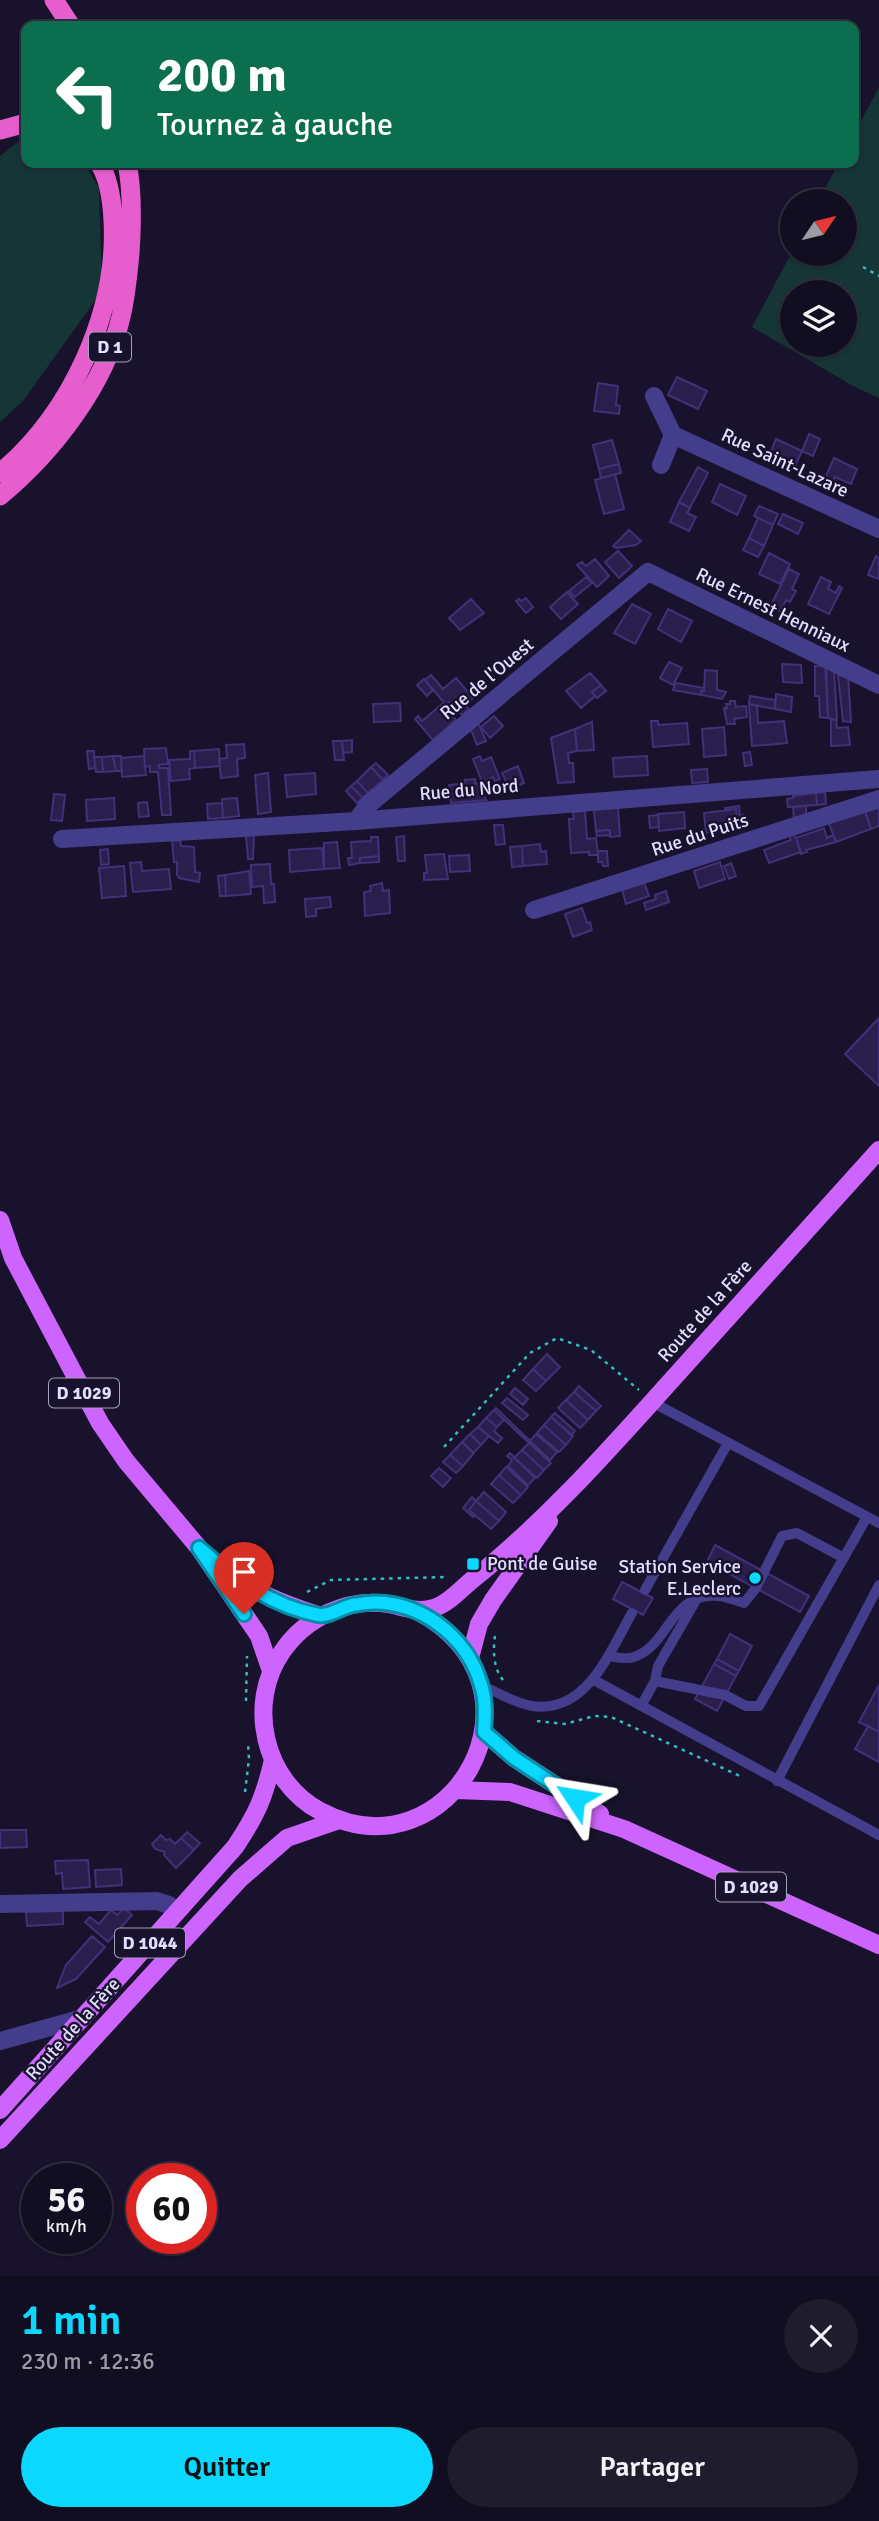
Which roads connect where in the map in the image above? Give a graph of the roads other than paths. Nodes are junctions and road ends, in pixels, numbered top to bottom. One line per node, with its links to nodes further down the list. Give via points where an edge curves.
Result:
1 (54, 0): 2 (highway)
2 (68, 21)
3 (21, 124): 4 (highway)
4 (0, 130)
5 (101, 168): 10 (highway, D 1, via 108,187 114,238 98,328 42,429)
6 (127, 168): 11 (highway, D 1, via 131,233 121,319 102,366 67,426)
7 (654, 396): 8 (street)
8 (673, 435): 9 (street); 12 (street, Rue Saint-Lazare)
9 (661, 465)
10 (0, 473)
11 (0, 496)
12 (879, 530)
13 (648, 572): 14 (street, Rue Ernest Henniaux); 17 (street, Rue de l'Ouest, via 367,806)
14 (879, 685)
15 (879, 779): 17 (street, Rue du Nord)
16 (879, 799): 19 (street, Rue du Puits)
17 (356, 821): 18 (street, Rue du Nord)
18 (62, 839)
19 (534, 910)
20 (879, 1150): 22 (main road, Route de la Fère)
21 (0, 1220): 27 (main road, D 1029, via 13,1258 100,1423)
22 (652, 1402): 23 (lane); 24 (main road, Route de la Fère)
23 (728, 1443): 25 (lane); 30 (lane)
24 (562, 1501): 32 (main road, Route de la Fère, via 479,1576 438,1607); 36 (main road, Route de la Fère, via 493,1600 479,1624)
25 (867, 1517): 26 (lane); 28 (lane)
26 (879, 1523)
27 (199, 1548): 34 (main road, D 1029, via 235,1579 286,1605); 37 (main road, D 1029, via 259,1636)
28 (844, 1558): 31 (lane, via 797,1533 782,1536 744,1603 718,1596); 39 (lane, via 759,1706)
29 (879, 1585): 44 (lane)
30 (645, 1590)
31 (697, 1598): 35 (lane, via 675,1613 647,1651 632,1658); 39 (lane, via 658,1666)
32 (417, 1611): 34 (main road, via 385,1603 363,1604); 36 (main road, via 447,1631)
33 (632, 1613): 35 (lane)
34 (321, 1616): 37 (main road, via 292,1639)
35 (608, 1656): 38 (lane)
36 (470, 1658): 40 (main road)
37 (271, 1671): 43 (main road, via 263,1715)
38 (594, 1680): 40 (lane, via 555,1705 532,1706); 41 (lane)
39 (655, 1681): 41 (lane)
40 (481, 1685): 42 (main road)
41 (641, 1706): 44 (lane)
42 (484, 1732): 45 (main road, via 469,1772); 47 (main road, D 1029, via 514,1758)
43 (273, 1760): 46 (main road, via 300,1797); 50 (main road, Route de la Fère / D 1044, via 265,1796 251,1822 235,1847)
44 (777, 1781): 48 (lane)
45 (456, 1790): 46 (main road, via 414,1818 364,1825); 47 (main road, D 1029, via 510,1792)
46 (339, 1820): 55 (main road, Route de la Fère / D 1044, via 287,1838 240,1879)
47 (624, 1829): 51 (main road, D 1029)
48 (879, 1835)
49 (0, 1904): 50 (street, via 157,1901)
50 (176, 1913): 52 (main road, Route de la Fère / D 1044)
51 (879, 1945)
52 (83, 2018): 53 (street); 54 (main road, Route de la Fère / D 1044)
53 (0, 2041)
54 (0, 2110)
55 (3, 2134)

